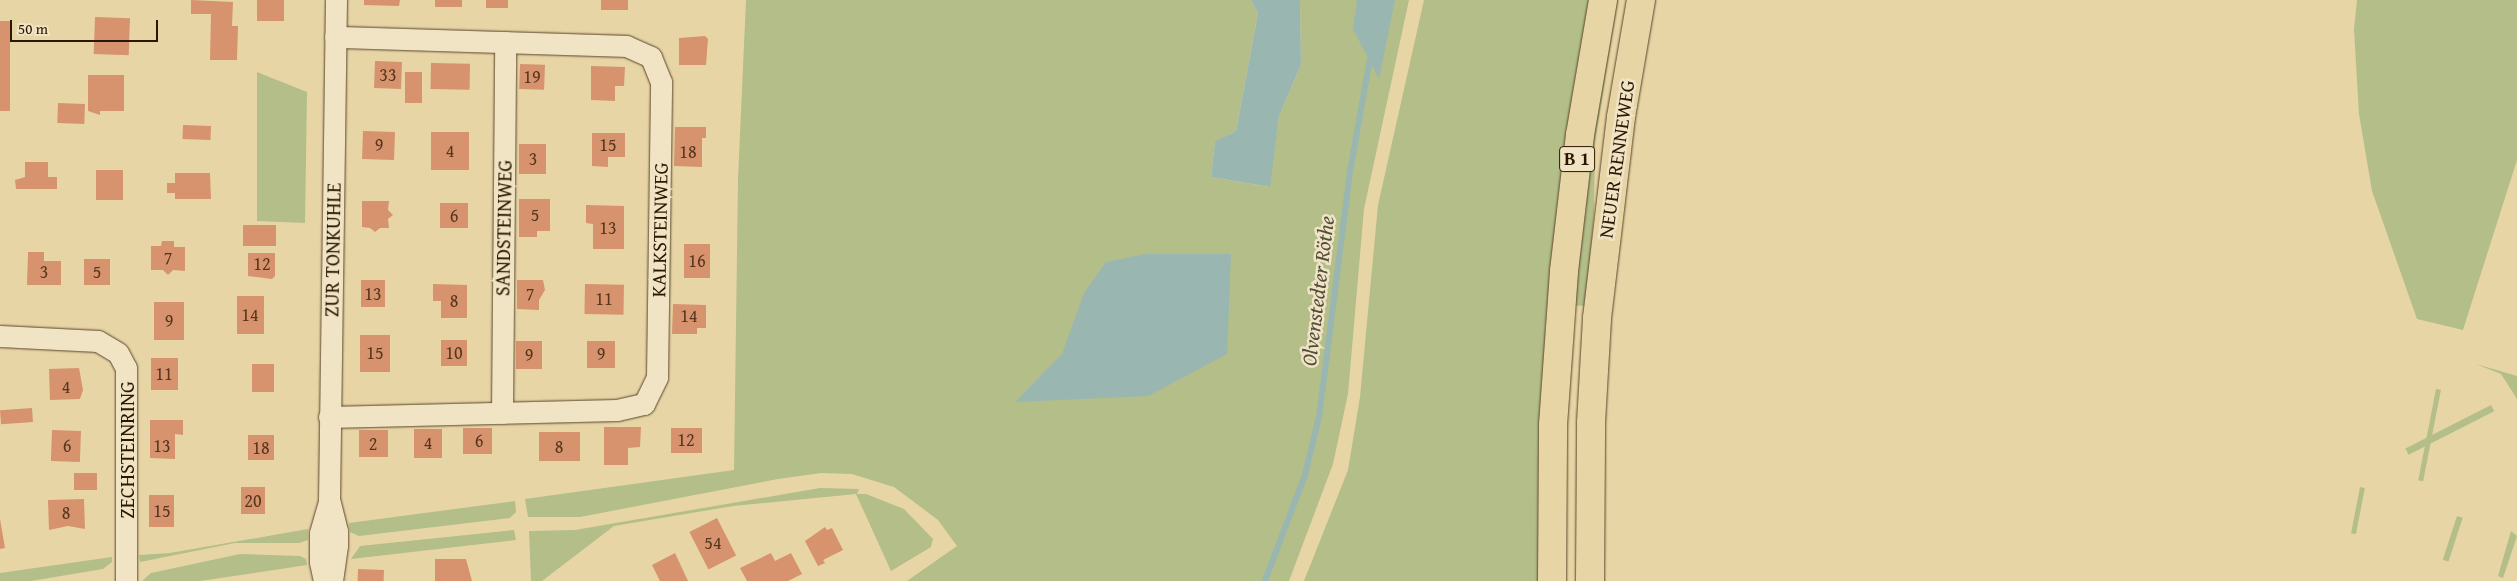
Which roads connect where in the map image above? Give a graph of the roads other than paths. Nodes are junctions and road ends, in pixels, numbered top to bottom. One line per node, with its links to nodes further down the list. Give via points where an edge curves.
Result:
1 (336, 0): 4 (street, ZUR TONKUHLE)
2 (1603, 0): 13 (main road, NEUER RENNEWEG / B 1, via 1575,170 1560,320 1552,464)
3 (1641, 0): 14 (main road, NEUER RENNEWEG / B 1, via 1620,117 1597,318 1591,423)
4 (335, 37): 5 (street, KALKSTEINWEG); 8 (street, ZUR TONKUHLE)
5 (505, 42): 7 (street, SANDSTEINWEG); 7 (street, KALKSTEINWEG, via 626,46 651,57 661,82 657,377 644,404 626,408)
6 (0, 336): 10 (street, ZECHSTEINRING, via 98,341 118,354 126,368)
7 (502, 413): 8 (street, KALKSTEINWEG)
8 (329, 417): 9 (street, ZUR TONKUHLE)
9 (329, 500): 11 (street, ZUR TONKUHLE, via 320,533); 12 (street, ZUR TONKUHLE, via 337,531 337,564)
10 (126, 581)
11 (324, 581)
12 (332, 581)
13 (1552, 581)
14 (1590, 581)

